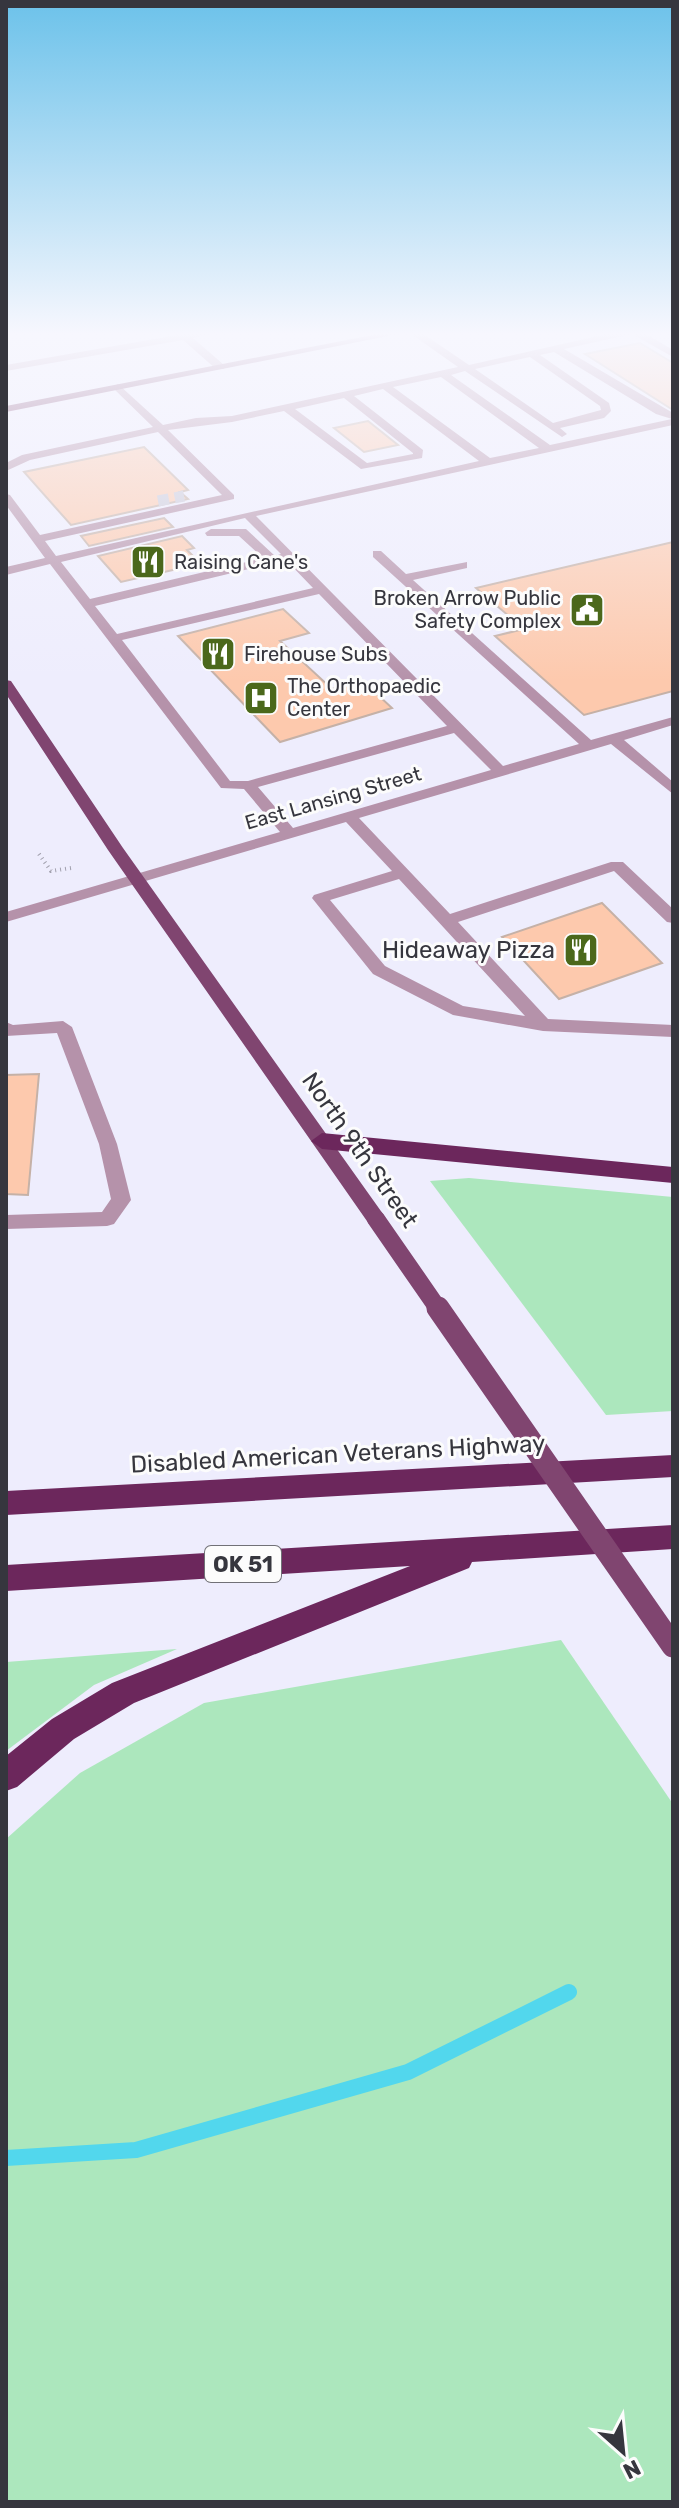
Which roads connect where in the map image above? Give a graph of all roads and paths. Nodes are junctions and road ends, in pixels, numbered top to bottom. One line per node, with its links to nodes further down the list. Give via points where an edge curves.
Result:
1 (67, 448): 10 (street, via 26,457)
2 (180, 448): 11 (street)
3 (340, 448): 4 (street, via 365,467 418,456)
4 (414, 448)
5 (469, 448): 9 (street)
6 (547, 448): 8 (street)
7 (559, 448): 8 (street)
8 (550, 450): 9 (street)
9 (489, 463): 15 (street)
10 (6, 468)
11 (220, 488): 12 (street); 16 (street, via 230,497)
12 (184, 496)
13 (6, 497): 16 (street)
14 (158, 501): 16 (street)
15 (248, 514): 18 (street); 20 (street)
16 (34, 534): 20 (street)
17 (377, 554): 23 (street)
18 (290, 556): 19 (street); 24 (street)
19 (272, 560): 20 (street, via 242,532 231,530); 25 (street)
20 (57, 564): 22 (street); 25 (street)
21 (463, 565): 23 (street)
22 (6, 571)
23 (404, 578): 31 (street)
24 (323, 589): 26 (street); 29 (street)
25 (90, 603): 26 (street)
26 (115, 638): 33 (street, via 226,785)
27 (9, 693): 40 (main road, North 9th Street)
28 (673, 721): 30 (street, East Lansing Street)
29 (457, 728): 32 (street); 33 (street)
30 (614, 739): 31 (street, East Lansing Street); 34 (street)
31 (589, 746): 32 (street, East Lansing Street)
32 (502, 773): 35 (street, East Lansing Street)
33 (248, 785): 36 (street)
34 (673, 790)
35 (349, 816): 36 (street, East Lansing Street); 39 (street)
36 (289, 833): 40 (street, East Lansing Street)
37 (39, 854): 38 (path, via 51,871)
38 (71, 868)
39 (402, 873): 43 (street); 44 (street, via 320,898 379,970 459,1011)
40 (138, 877): 41 (street, East Lansing Street); 47 (main road, North 9th Street)
41 (6, 917)
42 (673, 918): 43 (street, via 617,865)
43 (447, 920): 44 (street)
44 (543, 1025): 46 (street)
45 (7, 1030): 49 (street, via 63,1027 108,1144 121,1200 107,1219)
46 (673, 1031)
47 (322, 1141): 48 (highway); 55 (main road, North 9th Street, bridge)
48 (673, 1175)
49 (6, 1222)
50 (673, 1466): 51 (highway, Disabled American Veterans Highway)
51 (6, 1503)
52 (673, 1537): 53 (highway, OK 51)
53 (481, 1551): 54 (highway, OK 51); 56 (highway, via 123,1693 63,1729)
54 (6, 1578)
55 (673, 1646)
56 (6, 1776)

